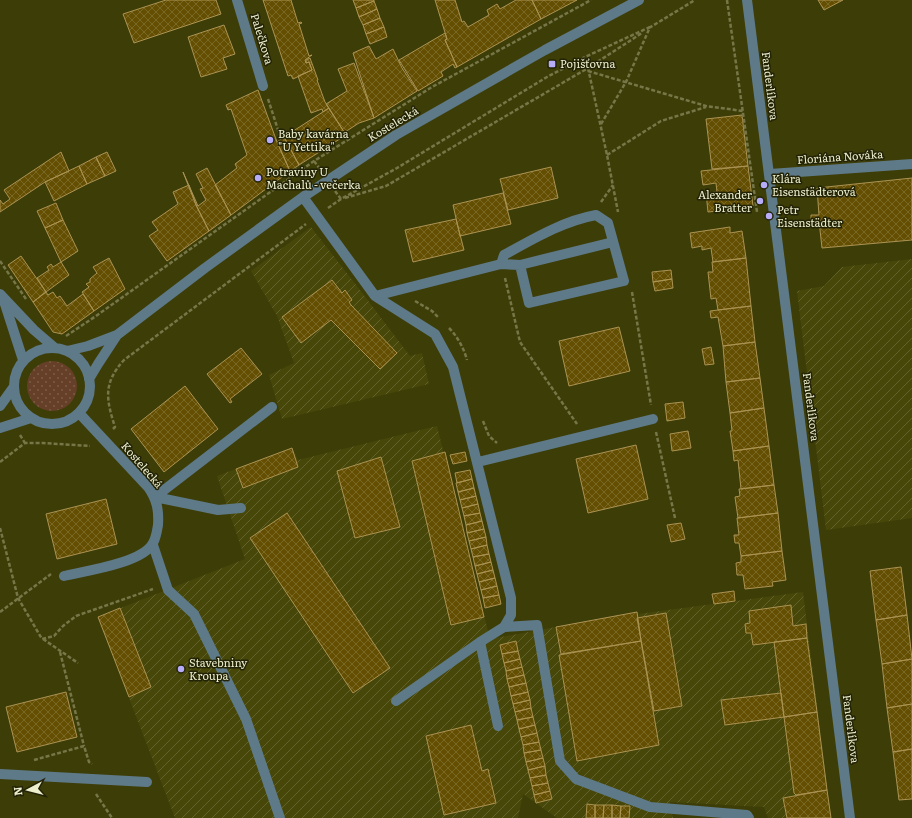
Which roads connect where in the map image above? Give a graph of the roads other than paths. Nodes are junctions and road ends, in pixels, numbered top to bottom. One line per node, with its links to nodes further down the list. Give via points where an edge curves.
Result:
1 (237, 0): 4 (street, Palečkova)
2 (639, 0): 7 (street, Kostelecká, via 396,135)
3 (747, 0): 6 (street, Fanderlíkova)
4 (263, 86)
5 (912, 164): 6 (street, Floriána Nováka)
6 (770, 174): 38 (street, Fanderlíkova)
7 (303, 197): 12 (street); 13 (street, Kostelecká)
8 (613, 242): 9 (street, via 608,223 596,215 552,229 504,255); 10 (street); 10 (street, via 624,281 529,303)
9 (501, 264): 10 (street); 12 (street)
10 (520, 265)
11 (1, 296): 14 (street); 16 (street)
12 (375, 296): 25 (street, via 435,334 453,367)
13 (118, 335): 15 (street, Kostelecká); 17 (street, Kostelecká)
14 (55, 348): 15 (street); 16 (street, via 35,351)
15 (67, 351): 17 (street, via 82,362)
16 (23, 360): 18 (street, via 16,373)
17 (89, 379): 21 (street, via 89,395)
18 (13, 388): 19 (street); 22 (street, via 18,405)
19 (0, 406)
20 (272, 407): 26 (street)
21 (79, 413): 22 (street, via 56,424 43,423); 26 (street, Kostelecká, via 148,487)
22 (31, 418): 24 (street)
23 (653, 419): 25 (street)
24 (0, 428)
25 (478, 462): 30 (street, via 511,598 511,615)
26 (155, 498): 27 (street, via 218,510); 28 (street, Kostelecká, via 158,519)
27 (241, 508)
28 (153, 544): 29 (street, via 134,558 123,562); 36 (street, via 168,590 194,614 246,719)
29 (60, 573)
30 (504, 627): 31 (street); 37 (street, via 537,625 560,761 576,779 650,807 747,815)
31 (480, 642): 32 (street); 33 (street)
32 (396, 701)
33 (498, 726)
34 (0, 774): 35 (street)
35 (148, 782)
36 (280, 818)
37 (749, 818)
38 (850, 818)

